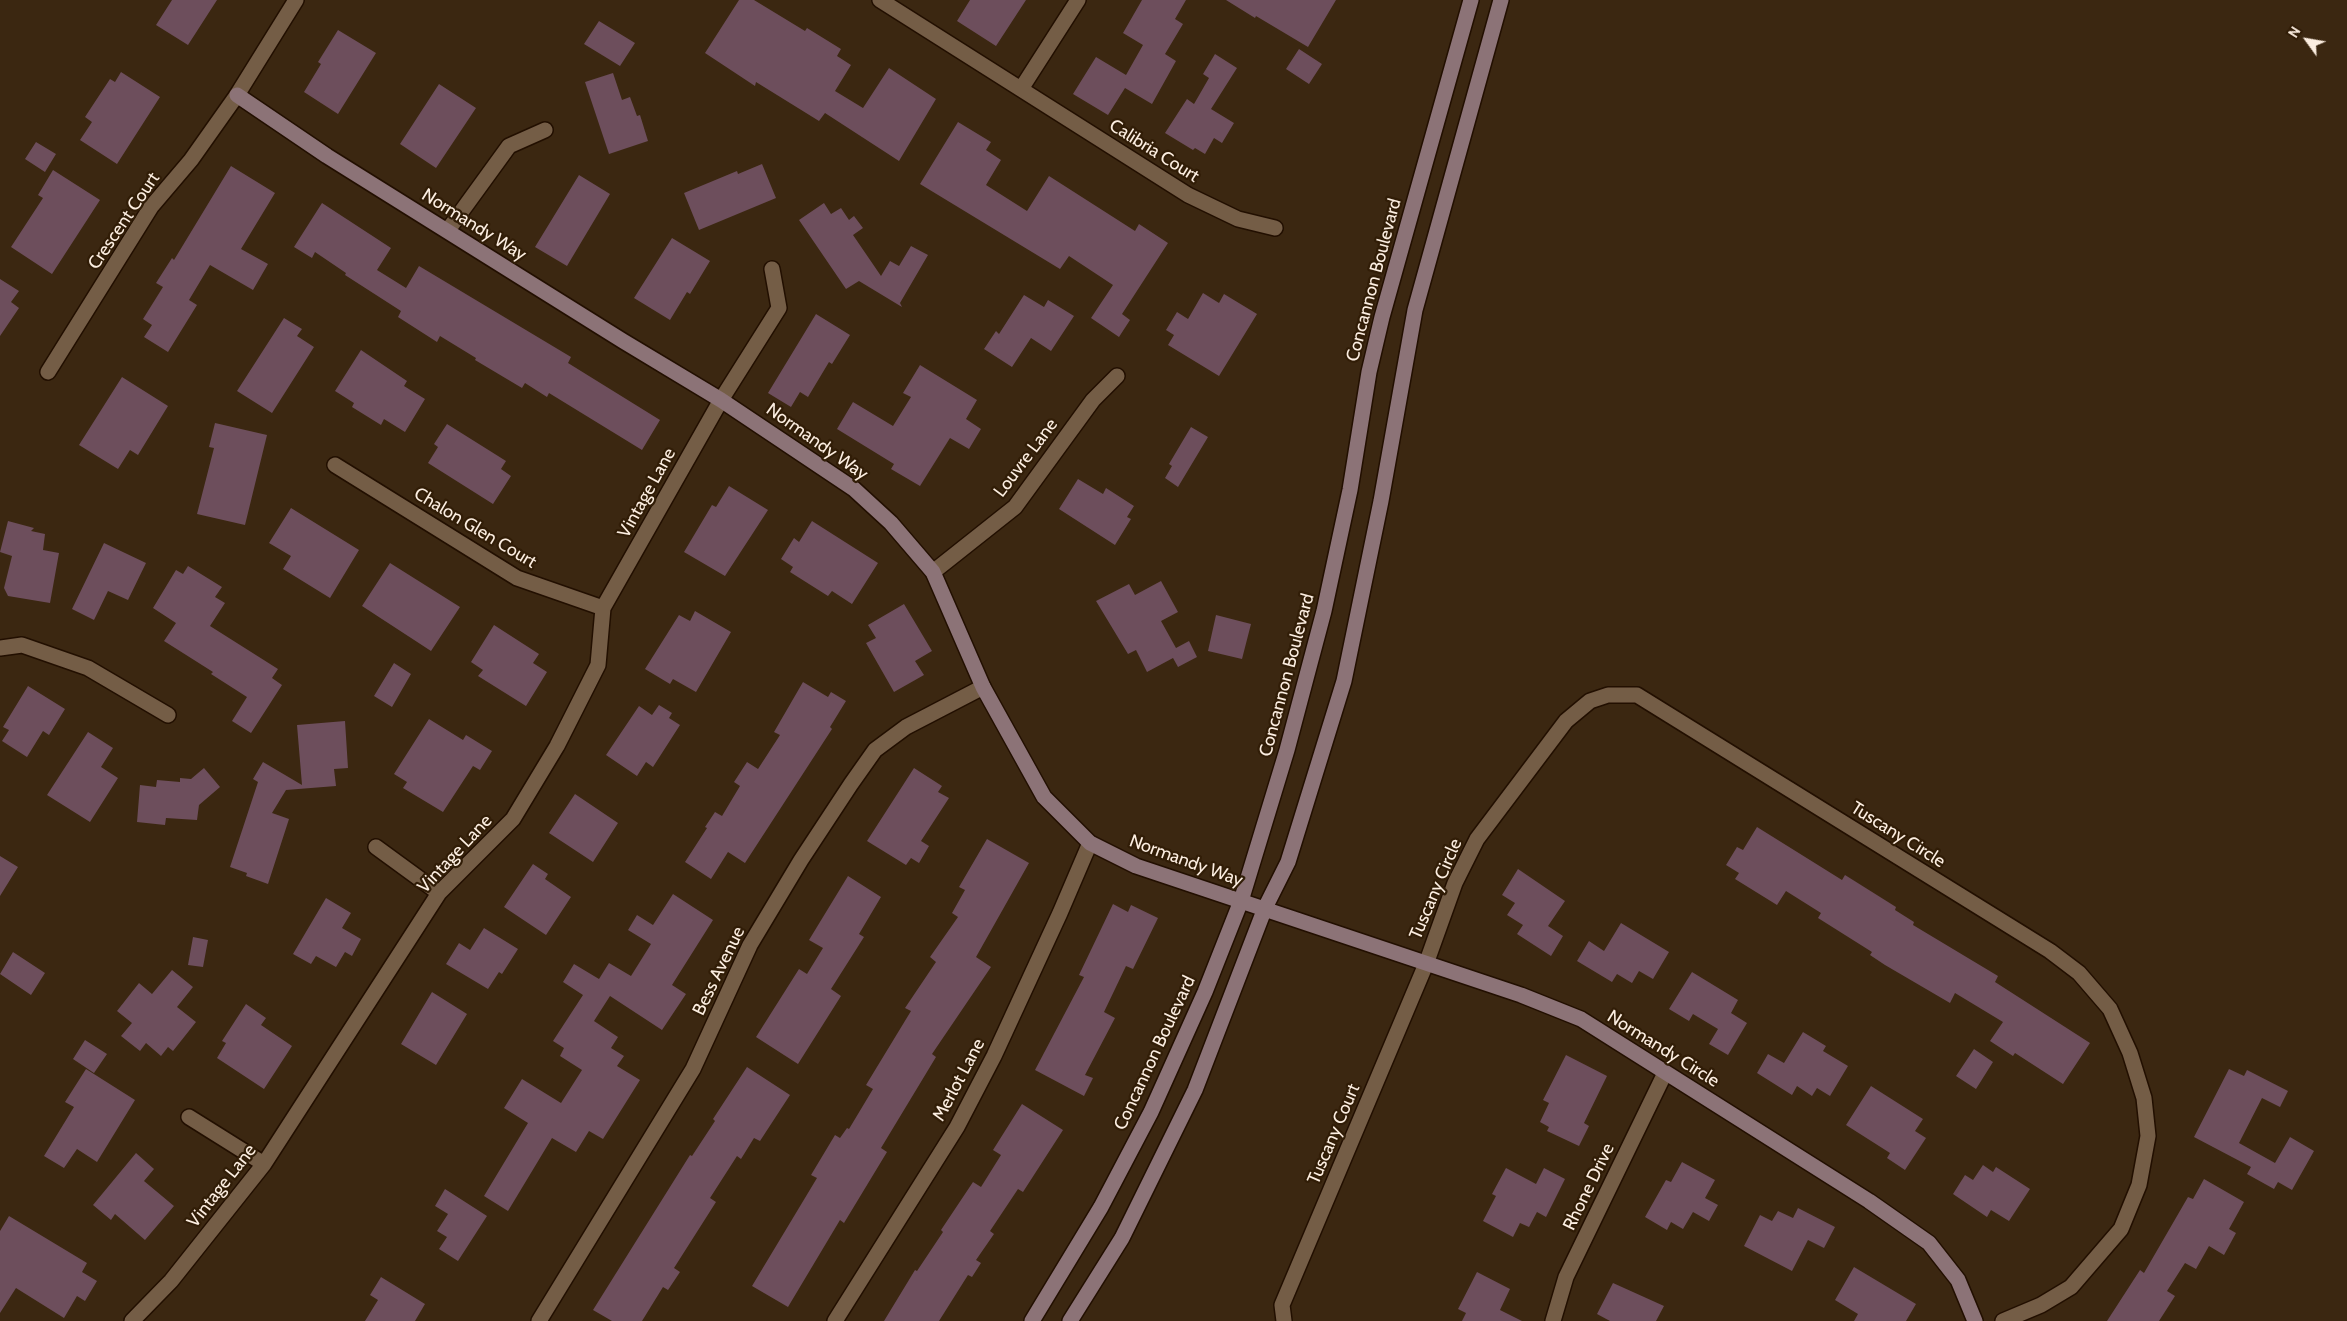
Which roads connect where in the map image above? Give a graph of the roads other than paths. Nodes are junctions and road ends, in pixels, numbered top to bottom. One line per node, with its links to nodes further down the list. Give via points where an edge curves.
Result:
1 (296, 0): 7 (street, Crescent Court)
2 (880, 0): 6 (street, Calibria Court)
3 (1078, 0): 6 (street)
4 (1471, 0): 24 (main road, Concannon Boulevard, via 1382,316 1324,611 1287,750)
5 (1501, 0): 25 (main road, via 1415,310 1381,501 1344,681 1288,862)
6 (1021, 89): 9 (street, Calibria Court, via 1203,203 1247,222)
7 (236, 95): 10 (main road, Normandy Way, via 327,156); 12 (street, Crescent Court, via 191,160 151,207)
8 (545, 130): 10 (street, via 509,146)
9 (1275, 228)
10 (448, 230): 14 (main road, Normandy Way)
11 (772, 269): 14 (street, Vintage Lane, via 779,308)
12 (48, 372)
13 (1118, 376): 16 (street, Louvre Lane, via 1093,400 1016,507)
14 (721, 400): 16 (main road, Normandy Way, via 854,489 891,523); 17 (street, Vintage Lane)
15 (335, 465): 17 (street, Chalon Glen Court, via 517,578)
16 (933, 572): 19 (main road, Normandy Way)
17 (603, 608): 23 (street, Vintage Lane, via 598,665 557,746 513,819)
18 (0, 648): 20 (street, via 22,645 88,668)
19 (983, 687): 21 (main road, Normandy Way, via 1044,797); 31 (street, Bess Avenue, via 906,727 875,750 851,784 800,860 750,945 693,1069)
20 (168, 715)
21 (1090, 843): 24 (main road, Normandy Way, via 1136,866); 32 (street, Merlot Lane, via 998,1047 961,1119)
22 (376, 847): 23 (street)
23 (439, 893): 29 (street, Vintage Lane)
24 (1241, 901): 25 (main road, Normandy Way); 33 (main road, Concannon Boulevard, via 1206,992 1151,1112 1101,1207)
25 (1265, 908): 26 (main road, Normandy Circle); 34 (main road, via 1195,1090 1122,1238)
26 (1426, 964): 27 (main road, Normandy Circle, via 1521,995 1581,1019); 35 (street, Tuscany Court, via 1282,1305); 38 (street, Tuscany Circle, via 1455,883 1477,839 1566,721 1590,700 1608,695 1638,695 2050,952 2078,973 2110,1009 2130,1053 2144,1098 2148,1136 2139,1185 2121,1228 2071,1287 2041,1305)
27 (1665, 1073): 36 (street, Rhone Drive, via 1566,1277); 37 (main road, Normandy Circle, via 1869,1201 1929,1243 1958,1280)
28 (189, 1117): 29 (street)
29 (264, 1164): 30 (street, Vintage Lane, via 171,1281)
30 (132, 1321)
31 (539, 1321)
32 (835, 1321)
33 (1032, 1321)
34 (1070, 1321)
35 (1284, 1321)
36 (1553, 1321)
37 (1975, 1321)
38 (2003, 1321)

